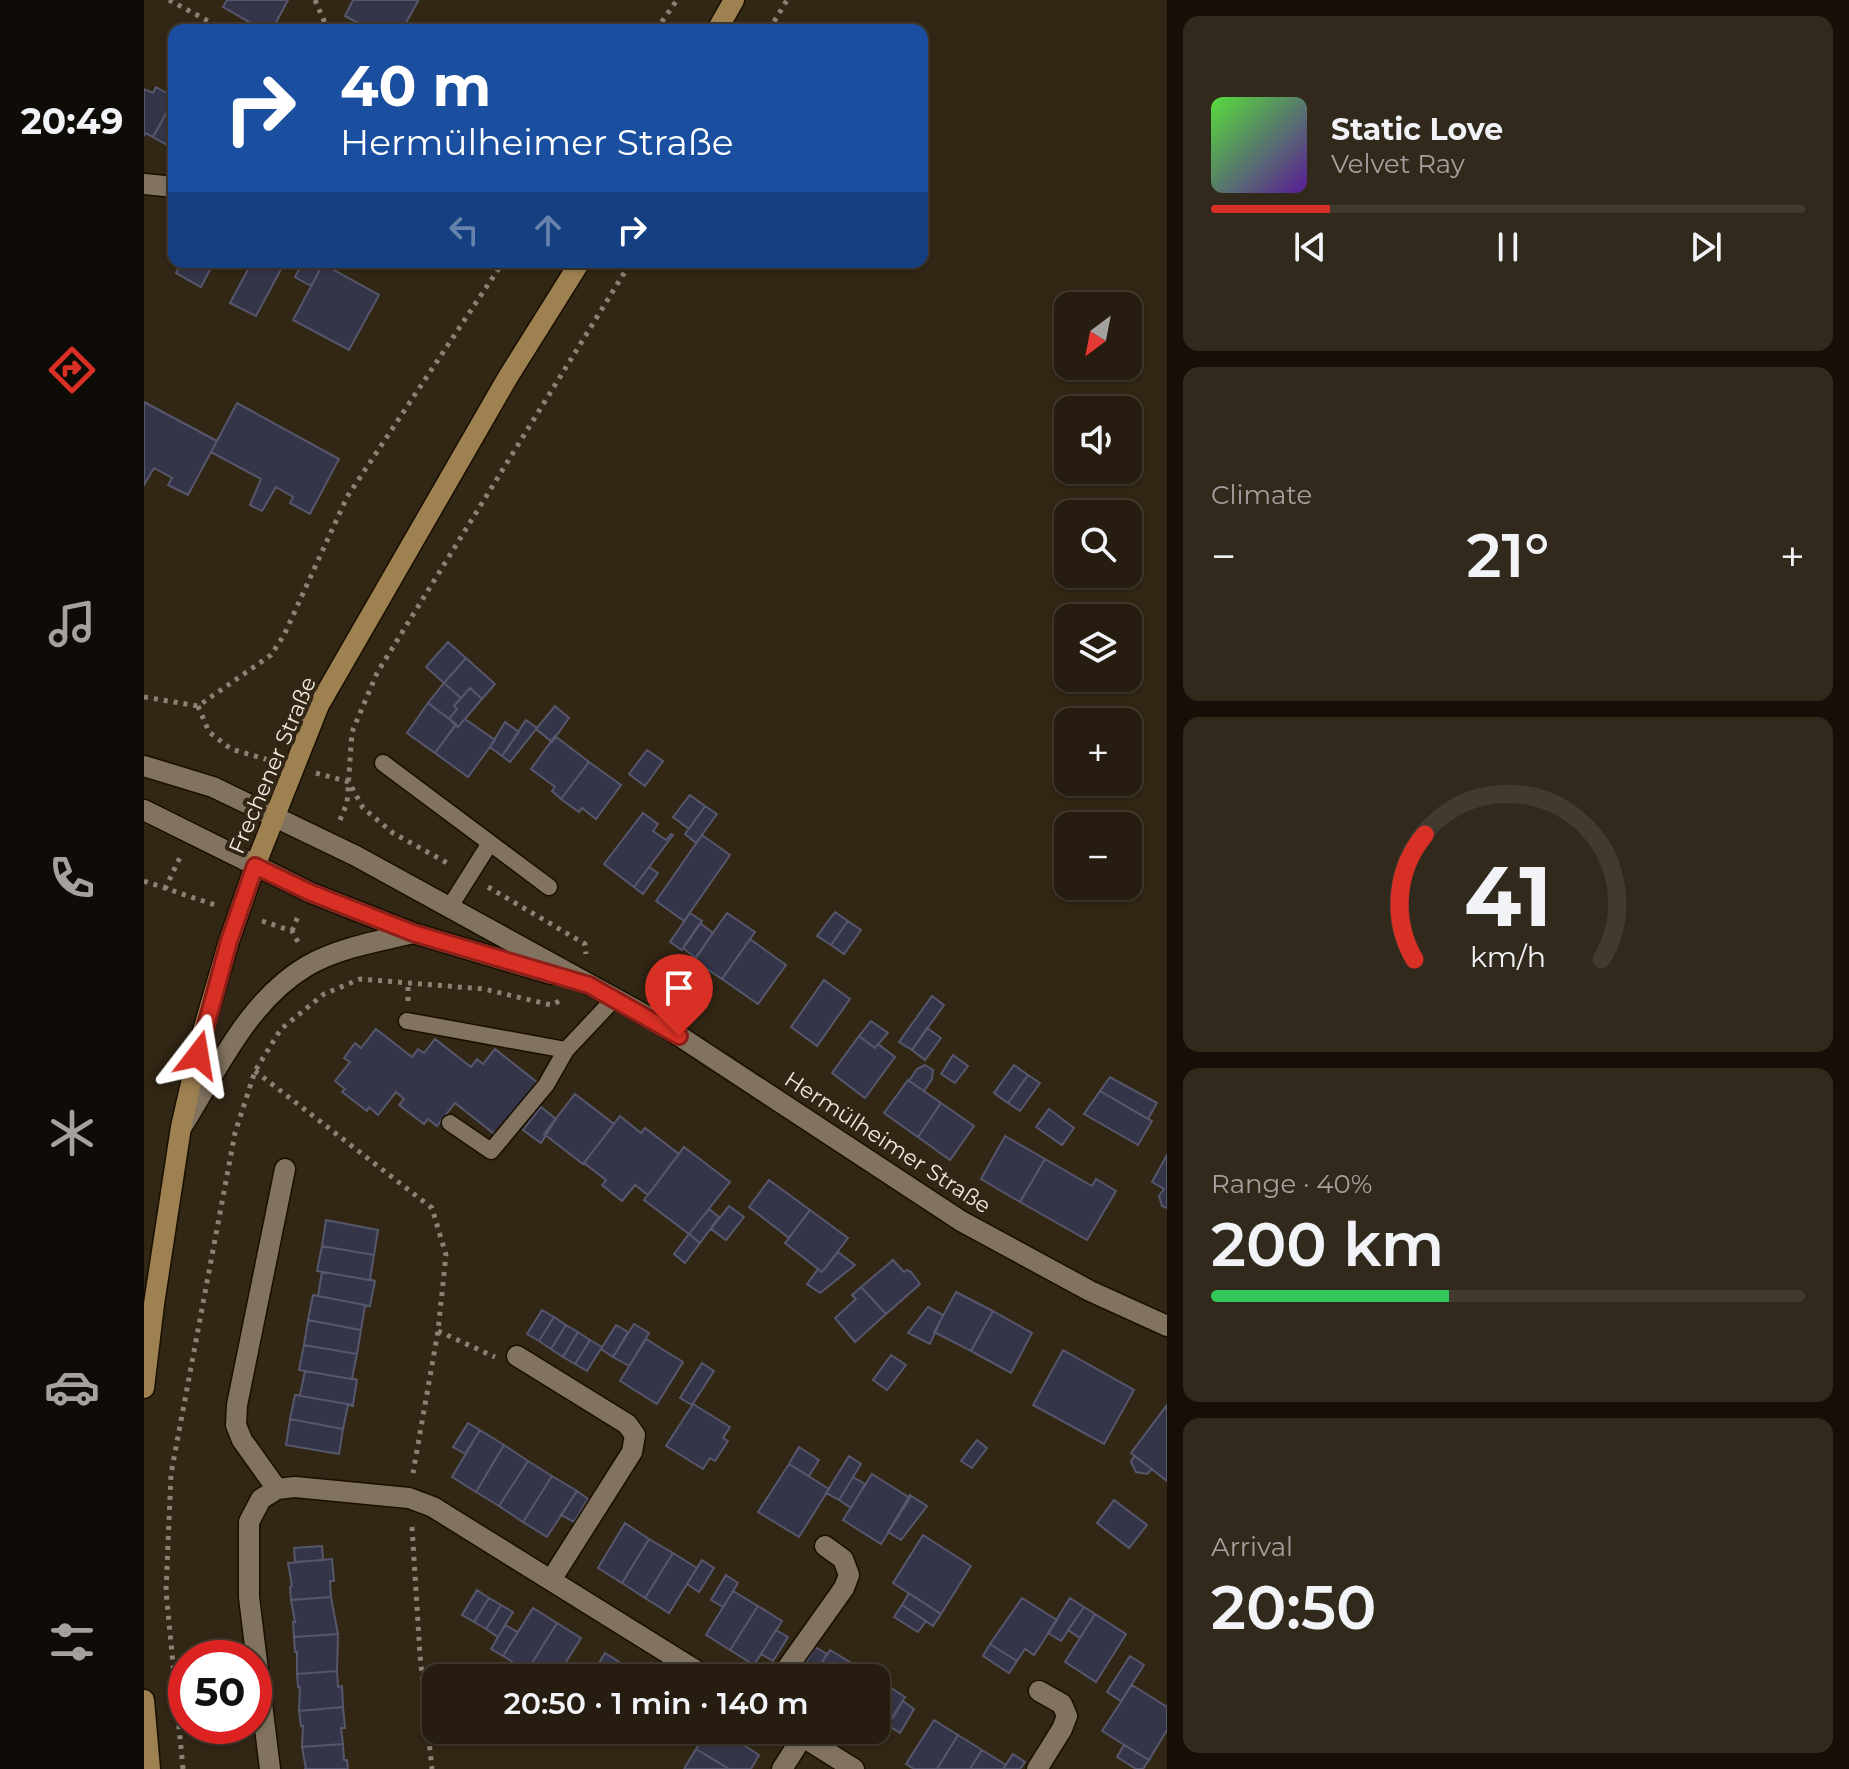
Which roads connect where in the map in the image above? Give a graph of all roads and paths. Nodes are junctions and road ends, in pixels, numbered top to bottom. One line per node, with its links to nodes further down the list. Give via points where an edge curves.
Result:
1 (169, 0): 6 (path)
2 (315, 0): 7 (path)
3 (677, 0): 8 (path)
4 (734, 0): 9 (main road)
5 (787, 0): 10 (path)
6 (214, 24)
7 (325, 24)
8 (660, 24)
9 (720, 24)
10 (773, 24)
11 (144, 184): 12 (street)
12 (168, 186)
13 (499, 268): 17 (path, via 347,497 271,655)
14 (576, 268): 20 (main road, Frechener Straße, via 362,628 319,705)
15 (627, 268): 21 (path, via 377,673 352,732)
16 (144, 697): 17 (path)
17 (198, 706): 20 (path, via 209,732 231,749)
18 (383, 763): 25 (lane)
19 (144, 766): 23 (street, Hermülheimer Straße, via 213,787)
20 (294, 767): 21 (path); 23 (main road, Frechener Straße)
21 (349, 782): 24 (path, via 347,803); 27 (path, via 363,808 393,833)
22 (144, 810): 26 (street, Hermülheimer Straße)
23 (275, 815): 24 (street, Hermülheimer Straße); 26 (main road, Frechener Straße)
24 (331, 842): 32 (street, Hermülheimer Straße)
25 (490, 843): 27 (lane); 29 (lane)
26 (255, 866): 31 (street, Hermülheimer Straße); 41 (main road, Frechener Straße, via 203,1031)
27 (469, 876): 32 (lane); 35 (path, via 585,944)
28 (144, 881): 30 (path)
29 (549, 887)
30 (165, 889)
31 (309, 892): 33 (path); 34 (street, Hermülheimer Straße)
32 (449, 908): 35 (street, Hermülheimer Straße)
33 (292, 931)
34 (413, 933): 35 (street, Hermülheimer Straße); 41 (street, via 309,965 272,991)
35 (589, 985): 36 (street, Hermülheimer Straße); 39 (path, via 551,1005 484,989 360,979 324,994 281,1029)
36 (614, 999): 38 (lane); 43 (street, Hermülheimer Straße, via 658,1022 961,1221)
37 (407, 1021): 38 (lane)
38 (566, 1050): 40 (lane, via 546,1085 491,1151)
39 (255, 1071): 44 (path, via 432,1208 446,1255); 58 (path, via 235,1133 171,1474 166,1591)
40 (450, 1123)
41 (181, 1127): 46 (main road, Frechener Straße)
42 (285, 1169): 47 (street, via 236,1425)
43 (1167, 1326)
44 (438, 1331): 45 (path, via 505,1362); 48 (path)
45 (517, 1356): 50 (street, via 627,1424 635,1435 632,1452)
46 (144, 1388)
47 (277, 1489): 48 (street); 59 (street, via 261,1499 249,1522 249,1597)
48 (409, 1498): 50 (street, via 433,1507); 60 (path)
49 (825, 1546): 52 (street, via 843,1559 849,1575)
50 (551, 1580): 51 (street)
51 (686, 1664)
52 (790, 1664)
53 (1039, 1691): 63 (street, via 1062,1704 1067,1716)
54 (144, 1700): 57 (main road)
55 (793, 1744): 61 (street)
56 (815, 1744): 62 (street)
57 (150, 1769)
58 (183, 1769)
59 (270, 1769)
60 (432, 1769)
61 (782, 1769)
62 (854, 1769)
63 (1037, 1769)

